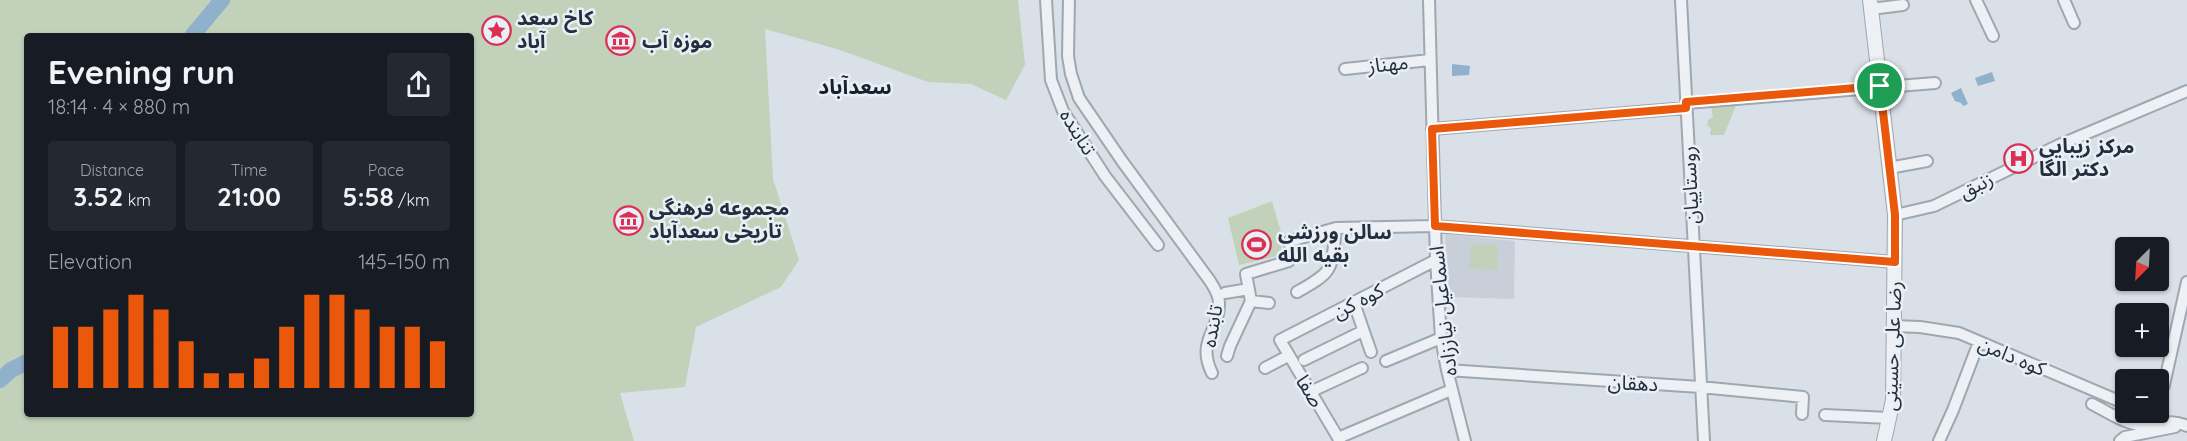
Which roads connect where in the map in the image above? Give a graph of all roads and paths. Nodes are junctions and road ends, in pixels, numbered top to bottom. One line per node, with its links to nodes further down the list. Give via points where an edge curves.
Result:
1 (1046, 0): 23 (street, تنابنده, via 1051,80 1062,111)
2 (1069, 0): 48 (street, تابنده, via 1068,56 1079,98 1210,281 1219,302 1206,351)
3 (1429, 0): 11 (street, اسماعیل نیاززاده)
4 (1681, 0): 16 (street, روستاییان)
5 (1976, 0): 10 (street)
6 (2064, 0): 9 (street)
7 (1871, 4): 8 (street); 14 (street, رضا علی حسینی)
8 (1904, 5)
9 (2074, 22)
10 (1993, 36)
11 (1430, 60): 12 (street, مهناز); 17 (street, اسماعیل نیاززاده)
12 (1346, 69)
13 (1935, 83): 14 (street)
14 (1880, 86): 16 (street); 19 (street, رضا علی حسینی)
15 (2187, 91): 20 (street, زنبق, via 2059,145 1934,206)
16 (1686, 105): 17 (street); 24 (street, روستاییان)
17 (1432, 129): 21 (street, اسماعیل نیاززاده)
18 (1928, 161): 19 (street)
19 (1889, 168): 20 (street, رضا علی حسینی)
20 (1895, 215): 26 (street, رضا علی حسینی)
21 (1435, 226): 22 (street); 24 (street); 25 (street, اسماعیل نیاززاده)
22 (1336, 228): 28 (street, via 1290,241 1289,261 1246,274); 29 (street, via 1329,271)
23 (1158, 245)
24 (1693, 246): 26 (street); 49 (street, روستاییان)
25 (1436, 260): 33 (street, کوه کن); 36 (street, اسماعیل نیاززاده)
26 (1895, 262): 34 (street, رضا علی حسینی)
27 (2187, 282): 46 (street)
28 (1249, 289): 30 (street); 31 (street)
29 (1297, 292)
30 (1225, 293)
31 (1251, 301): 32 (street); 40 (street)
32 (1269, 303)
33 (1354, 303): 35 (street); 37 (street, کوه کن)
34 (1894, 326): 38 (street, کوه دامن, via 1959,333); 56 (street, رضا علی حسینی, via 1893,400)
35 (1363, 331): 39 (street); 42 (street)
36 (1441, 338): 43 (street); 47 (street, اسماعیل نیاززاده)
37 (1280, 340): 41 (street, صفا)
38 (1979, 342): 52 (street, کوه دامن); 62 (street)
39 (1371, 352)
40 (1227, 356)
41 (1288, 356): 44 (street); 51 (street, صفا)
42 (1304, 360)
43 (1386, 360)
44 (1265, 368)
45 (1362, 368): 51 (street)
46 (2168, 369)
47 (1447, 370): 49 (street, دهقان); 50 (street, اسماعیل نیاززاده)
48 (1212, 373)
49 (1700, 387): 54 (street, دهقان, via 1803,397); 60 (street, روستاییان)
50 (1451, 390): 58 (street); 59 (street, اسماعیل نیاززاده)
51 (1310, 392): 58 (street, صفا)
52 (2115, 399)
53 (2092, 404): 57 (street, via 2125,421 2143,425 2176,421)
54 (1802, 414)
55 (1825, 415): 56 (street)
56 (1889, 418): 61 (street, رضا علی حسینی)
57 (2187, 426): 63 (street)
58 (1339, 439)
59 (1465, 441)
60 (1704, 441)
61 (1884, 441)
62 (1939, 441)
63 (2120, 441)

